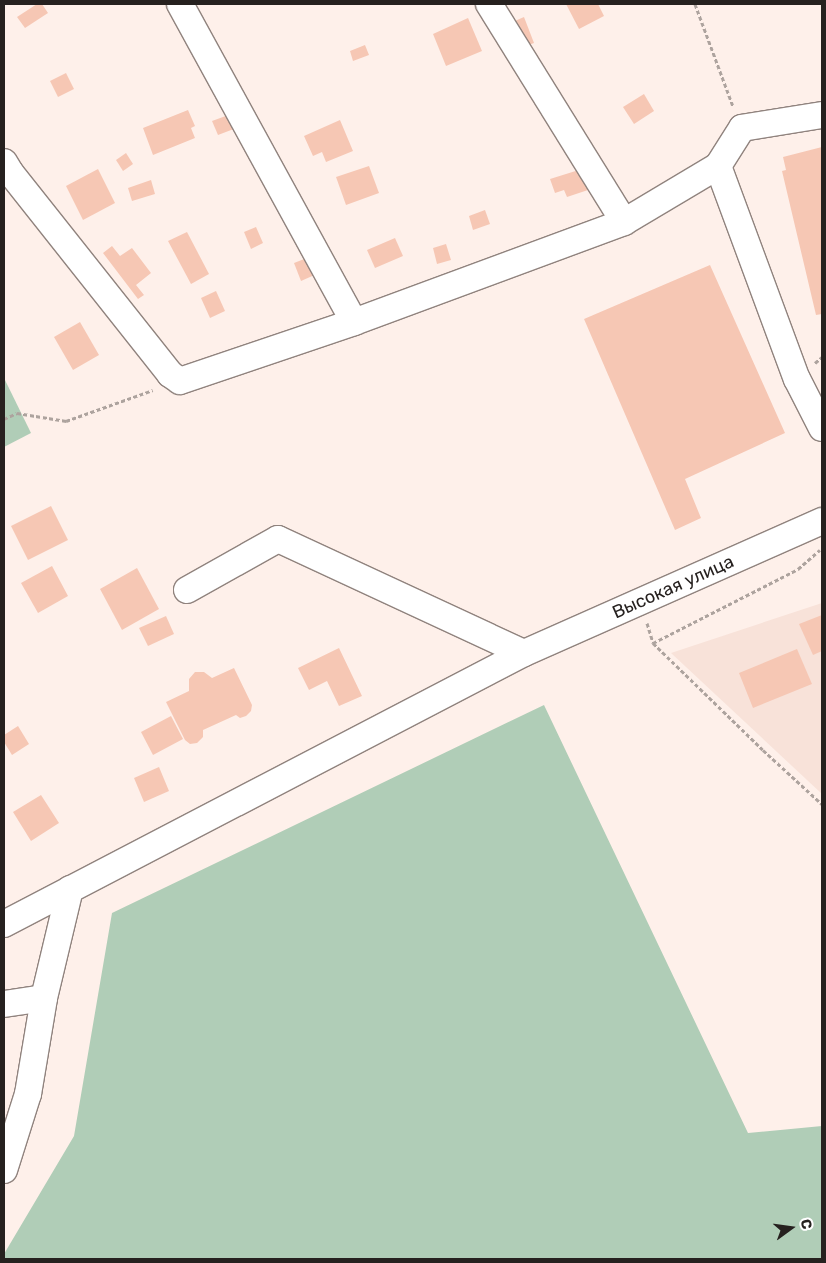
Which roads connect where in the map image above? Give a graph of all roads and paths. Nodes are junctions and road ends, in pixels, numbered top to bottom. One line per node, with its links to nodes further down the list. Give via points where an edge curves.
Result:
1 (180, 4): 9 (street)
2 (489, 4): 8 (street)
3 (695, 4): 5 (path)
4 (822, 115): 5 (street)
5 (742, 128): 7 (street)
6 (4, 162): 10 (street, via 170,374)
7 (718, 166): 8 (street); 12 (street, via 797,380)
8 (624, 222): 9 (street)
9 (354, 322): 10 (street)
10 (180, 381): 11 (path, via 66,422 17,413)
11 (4, 419)
12 (822, 428)
13 (822, 521): 16 (street, Высокая улица)
14 (822, 545): 17 (path, via 798,569)
15 (187, 590): 18 (street, via 278,539)
16 (641, 601): 17 (path); 18 (street, Высокая улица)
17 (653, 643): 19 (path)
18 (524, 653): 20 (street, Высокая улица)
19 (822, 804)
20 (70, 889): 21 (street, Высокая улица); 22 (street)
21 (4, 924)
22 (44, 998): 23 (street); 24 (street, via 28,1094)
23 (4, 1004)
24 (4, 1170)

